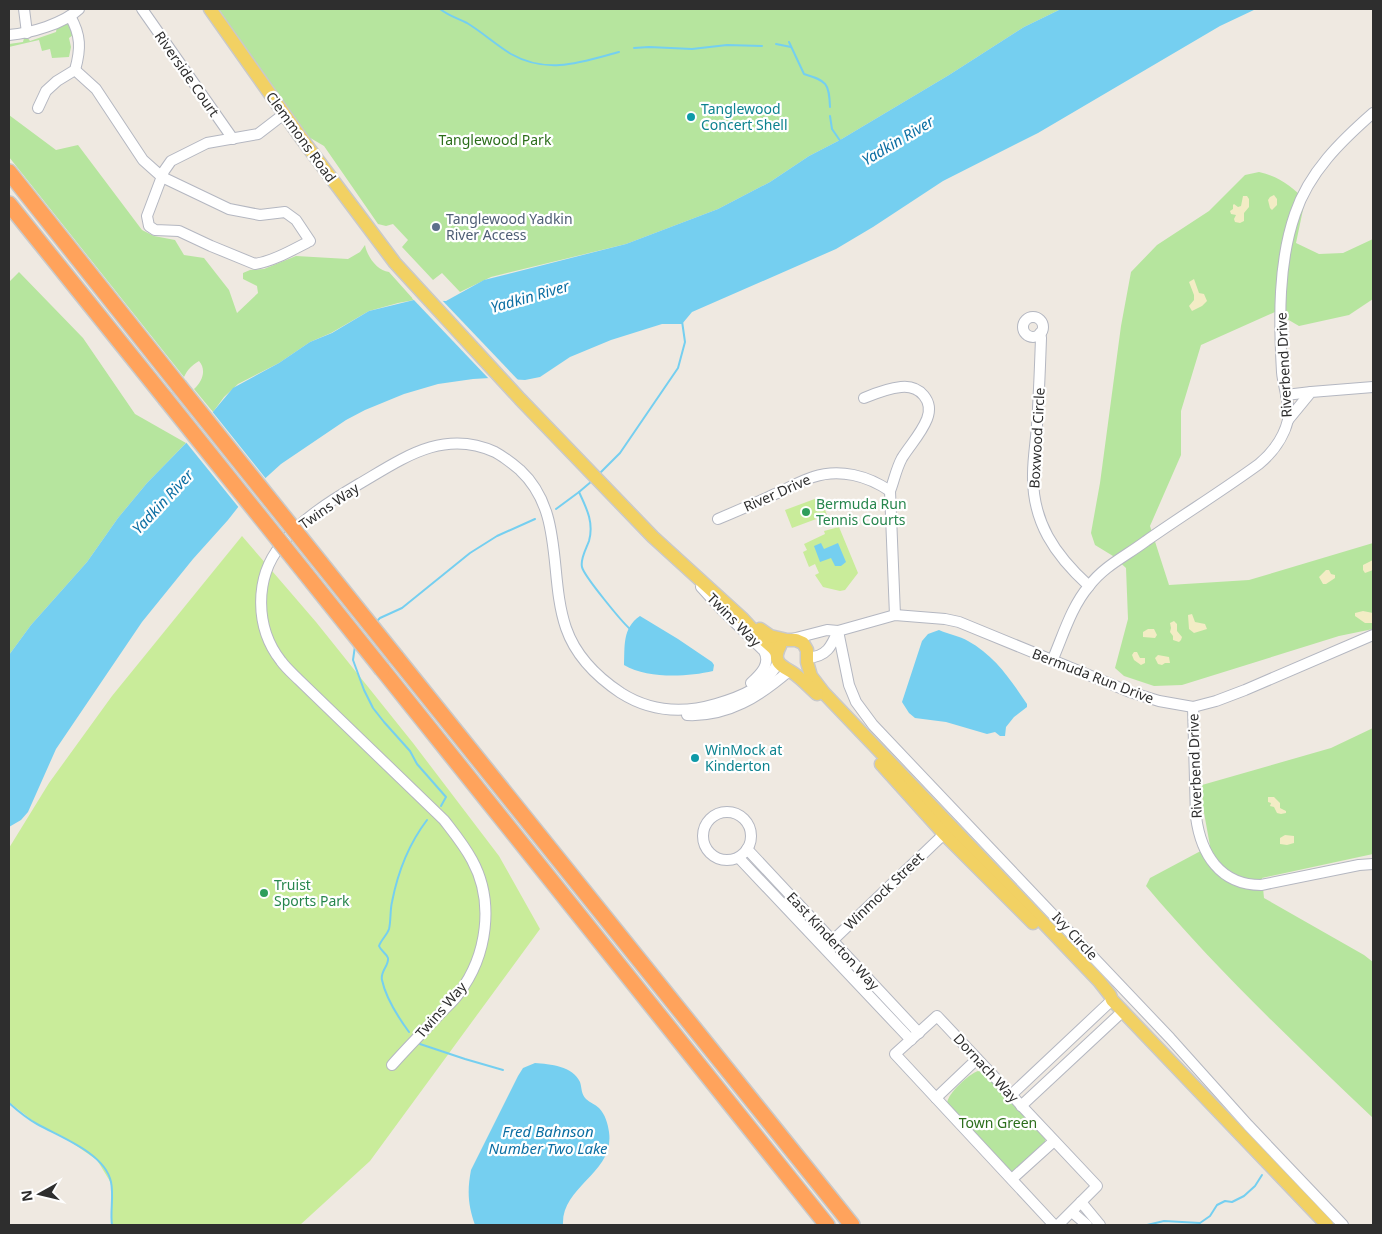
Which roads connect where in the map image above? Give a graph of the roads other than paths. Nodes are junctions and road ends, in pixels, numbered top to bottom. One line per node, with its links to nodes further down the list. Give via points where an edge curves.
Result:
1 (24, 9): 6 (street)
2 (79, 9): 5 (street)
3 (142, 9): 12 (street, Riverside Court)
4 (210, 9): 11 (main road, Clemmons Road)
5 (70, 16): 6 (street); 8 (street, via 78,30 80,43)
6 (27, 33): 7 (street)
7 (9, 35)
8 (75, 70): 9 (street, via 51,86); 14 (street, via 96,89 143,160)
9 (38, 108)
10 (1373, 113): 19 (street, Riverbend Drive, via 1323,163 1295,213 1286,250 1282,291 1280,334)
11 (284, 114): 12 (street, via 258,134); 24 (main road, Clemmons Road, via 394,263)
12 (233, 139): 14 (street, via 207,143 182,154 171,161)
13 (9, 172): 58 (highway, bridge)
14 (162, 177): 14 (street, via 147,216 149,226 155,230 179,231 255,264 310,241 288,213 260,214 229,209)
15 (9, 204): 57 (highway, bridge)
16 (1040, 333): 25 (street, Boxwood Circle, via 1038,413 1032,473 1035,503 1054,547)
17 (1373, 387): 18 (street)
18 (1311, 392): 19 (street); 21 (street)
19 (1286, 395): 21 (street, Riverbend Drive)
20 (864, 398): 22 (street, via 905,387 917,390 929,403 926,422 902,459)
21 (1288, 420): 25 (street, Riverbend Drive, via 1272,451 1259,464 1112,564)
22 (890, 491): 23 (street, River Drive, via 867,478 833,473 814,477); 26 (street)
23 (718, 519)
24 (675, 559): 27 (main road, Clemmons Road); 35 (street, Twins Way, via 766,654 766,666 759,676)
25 (1089, 586): 33 (street, Riverbend Drive, via 1069,619)
26 (895, 615): 28 (street, Bermuda Run Drive); 33 (street, Bermuda Run Drive, via 959,622)
27 (743, 619): 30 (main road, via 770,636); 31 (main road, via 773,648)
28 (838, 631): 30 (street, Bermuda Run Drive, via 827,630); 32 (street, Bermuda Run Drive); 64 (street, Ivy Circle, via 849,685 856,702 873,725)
29 (1373, 635): 36 (street, Bermuda Run Drive, via 1245,690)
30 (789, 640): 31 (main road, via 780,645); 32 (main road, via 800,641 806,646)
31 (777, 657): 34 (main road, via 783,668); 35 (street, Twins Way, via 771,673 755,688)
32 (808, 660): 34 (main road, via 802,668); 42 (main road, via 811,676 824,693)
33 (1052, 661): 36 (street, Bermuda Run Drive, via 1159,701)
34 (790, 671): 37 (street, Twins Way, via 764,692 728,709 691,715 678,715); 38 (main road, via 842,720)
35 (724, 701): 37 (street, Twins Way)
36 (1193, 707): 41 (street, Riverbend Drive, via 1198,833 1204,850 1218,868 1235,880 1261,885 1359,864)
37 (672, 711): 49 (street, Twins Way, via 631,699 601,680 579,654 566,629 551,530 542,498 531,480 496,453 475,446 450,444 412,453 325,506 282,543 272,558 263,583 261,608 271,644 281,661 299,680 444,820 473,862 484,895 484,937 476,965 459,993)
38 (944, 834): 42 (street, via 950,834 990,873); 43 (street, Winmock Street); 45 (main road, via 1105,999)
39 (747, 849): 40 (street); 40 (street, via 751,832 742,818 726,812 710,819 703,834 707,851 722,860); 43 (street, East Kinderton Way)
40 (739, 858): 44 (street, East Kinderton Way)
41 (1373, 864)
42 (1000, 878): 45 (main road, via 1099,982)
43 (833, 940): 44 (street, Winmock Street); 47 (street, East Kinderton Way)
44 (825, 948): 47 (street, East Kinderton Way)
45 (1112, 1000): 46 (main road); 50 (street)
46 (1122, 1012): 52 (street); 63 (main road)
47 (915, 1036): 48 (street, Dornach Way, via 937,1016); 51 (street, via 895,1054)
48 (977, 1059): 50 (street, Dornach Way); 51 (street)
49 (392, 1065)
50 (1011, 1095): 52 (street, Dornach Way)
51 (936, 1098): 54 (street)
52 (1021, 1106): 53 (street, Dornach Way)
53 (1054, 1141): 54 (street); 55 (street, Dornach Way, via 1097,1186)
54 (1012, 1179): 59 (street)
55 (1081, 1202): 56 (street); 62 (street)
56 (1072, 1212): 60 (street); 61 (street)
57 (827, 1225)
58 (852, 1225)
59 (1054, 1225)
60 (1058, 1225)
61 (1088, 1225)
62 (1100, 1225)
63 (1327, 1225)
64 (1343, 1225)

